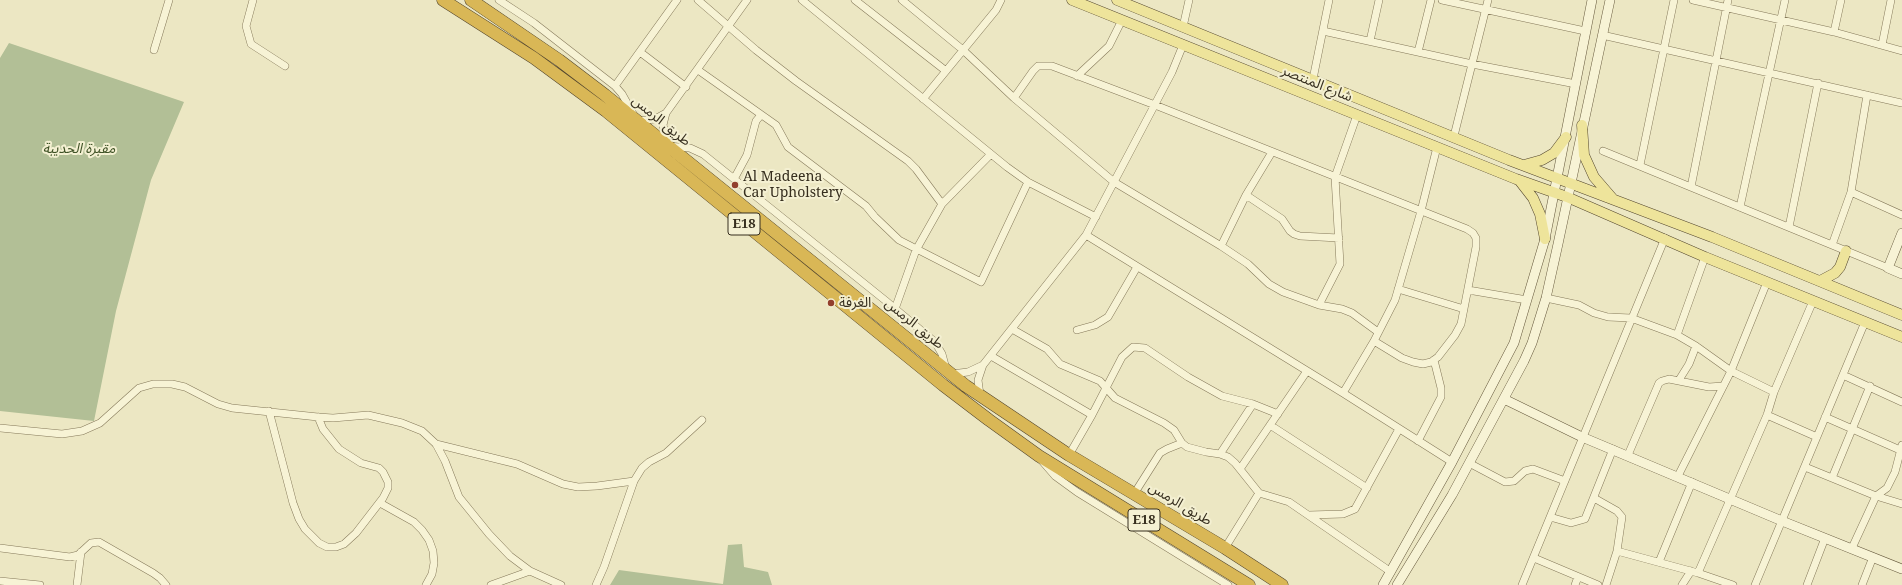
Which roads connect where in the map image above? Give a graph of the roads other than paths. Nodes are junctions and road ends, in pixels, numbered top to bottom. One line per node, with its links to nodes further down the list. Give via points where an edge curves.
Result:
1 (169, 0): 42 (street)
2 (254, 0): 49 (street, via 246,26 252,44)
3 (443, 0): 168 (highway, طريق الرمس / E18, via 534,58 606,111 943,386)
4 (471, 0): 67 (highway, طريق الرمس / E18, via 559,60)
5 (499, 0): 57 (street)
6 (677, 0): 45 (street)
7 (698, 0): 32 (street)
8 (747, 0): 32 (street)
9 (802, 0): 61 (street)
10 (855, 0): 51 (street)
11 (902, 0): 43 (street)
12 (1001, 0): 43 (street)
13 (1072, 0): 30 (main road, شارع المنتصر)
14 (1118, 0): 33 (main road, شارع المنتصر)
15 (1189, 0): 33 (street)
16 (1329, 0): 34 (street)
17 (1379, 0): 38 (street)
18 (1431, 0): 46 (street)
19 (1442, 0): 29 (street)
20 (1488, 0): 29 (street)
21 (1592, 0): 35 (main road)
22 (1610, 0): 37 (main road)
23 (1674, 0): 41 (street)
24 (1693, 0): 28 (street)
25 (1785, 0): 31 (street)
26 (1841, 0): 36 (street)
27 (1891, 0): 40 (street)
28 (1728, 4): 31 (street); 47 (street)
29 (1486, 10): 35 (street); 48 (street)
30 (1122, 20): 39 (main road, شارع المنتصر); 53 (street, via 1109,46)
31 (1781, 20): 36 (street); 52 (street)
32 (729, 25): 50 (street); 91 (street, via 796,81 908,161)
33 (1183, 27): 54 (main road, شارع المنتصر)
34 (1323, 31): 38 (street); 54 (street)
35 (1585, 31): 55 (main road)
36 (1834, 32): 40 (street)
37 (1602, 35): 41 (street); 68 (main road)
38 (1370, 41): 46 (street)
39 (1183, 45): 63 (street); 66 (main road, شارع المنتصر)
40 (1882, 45): 44 (street)
41 (1663, 48): 47 (street); 77 (street)
42 (154, 50)
43 (964, 50): 51 (street); 60 (street)
44 (1902, 51)
45 (640, 52): 57 (street); 58 (street)
46 (1418, 52): 48 (street)
47 (1716, 60): 52 (street); 85 (street)
48 (1472, 64): 55 (street); 69 (street)
49 (285, 66)
50 (698, 70): 58 (street); 65 (street)
51 (946, 71): 61 (street)
52 (1769, 72): 56 (street); 92 (street)
53 (1078, 76): 60 (street, via 1052,66 1038,66); 63 (street)
54 (1313, 80): 69 (main road, شارع المنتصر)
55 (1576, 84): 70 (main road)
56 (1818, 84): 59 (street); 96 (street)
57 (615, 86): 67 (street)
58 (686, 88): 64 (street)
59 (1867, 95): 62 (street); 87 (street)
60 (1014, 98): 83 (street)
61 (923, 99): 75 (street)
62 (1902, 103)
63 (1155, 105): 74 (street); 83 (street)
64 (666, 113): 67 (street); 71 (street, via 663,125)
65 (761, 115): 80 (street, via 756,121 747,155); 104 (street, via 776,126 788,147 866,206 899,240)
66 (1357, 115): 72 (main road, شارع المنتصر); 78 (street)
67 (637, 121): 71 (highway, طريق الرمس / E18)
68 (1582, 125): 84 (main road); 90 (main road, via 1584,155 1594,177)
69 (1454, 136): 76 (main road, شارع المنتصر)
70 (1566, 137): 76 (main road, via 1554,153 1542,160); 79 (main road)
71 (668, 146): 80 (street, via 690,148 699,152); 135 (highway, طريق الرمس / E18)
72 (1437, 147): 81 (main road, شارع المنتصر); 93 (street)
73 (1603, 151): 77 (street)
74 (1272, 152): 78 (street); 88 (street)
75 (991, 154): 82 (street); 91 (street)
76 (1524, 165): 79 (main road, شارع المنتصر)
77 (1640, 165): 85 (street)
78 (1335, 177): 93 (street); 99 (street)
79 (1557, 177): 84 (main road, شارع المنتصر); 86 (main road)
80 (734, 179): 118 (street)
81 (1519, 180): 86 (main road, شارع المنتصر); 100 (main road, via 1538,209)
82 (1028, 182): 95 (street); 104 (street, via 981,282)
83 (1114, 182): 95 (street); 103 (street)
84 (1570, 182): 89 (main road); 90 (main road, شارع المنتصر)
85 (1691, 187): 92 (street)
86 (1553, 192): 89 (main road, شارع المنتصر); 100 (main road)
87 (1851, 192): 94 (street); 102 (street)
88 (1246, 195): 99 (street, via 1282,219 1294,234); 103 (street)
89 (1567, 197): 101 (main road, شارع المنتصر); 114 (main road)
90 (1615, 200): 110 (main road, شارع المنتصر, via 1712,236)
91 (942, 204): 104 (street)
92 (1740, 207): 96 (street)
93 (1422, 211): 112 (street); 113 (street, via 1467,229 1476,238)
94 (1902, 215)
95 (1096, 217): 98 (street)
96 (1789, 227): 102 (street)
97 (1902, 233): 108 (main road)
98 (1086, 235): 107 (street); 123 (street)
99 (1339, 238): 117 (street, via 1340,264)
100 (1545, 238): 115 (main road)
101 (1665, 238): 106 (main road, شارع المنتصر); 121 (street)
102 (1832, 245): 105 (street)
103 (1221, 246): 117 (street, via 1283,292)
104 (916, 250): 118 (street)
105 (1846, 251): 108 (street); 110 (main road, via 1835,273)
106 (1705, 257): 111 (main road, شارع المنتصر); 126 (street)
107 (1137, 267): 124 (street, via 1108,317 1095,325); 133 (street)
108 (1888, 268): 109 (main road)
109 (1902, 274)
110 (1820, 281): 120 (main road, شارع المنتصر)
111 (1767, 282): 116 (main road, شارع المنتصر); 134 (street)
112 (1398, 289): 119 (street); 125 (street)
113 (1468, 290): 115 (street); 119 (street)
114 (1546, 298): 121 (street, via 1579,305 1608,317); 144 (main road, via 1524,362)
115 (1527, 300): 169 (main road, via 1514,344)
116 (1813, 301): 122 (main road, شارع المنتصر); 141 (street)
117 (1319, 305): 125 (street, via 1352,313)
118 (895, 308): 135 (street, via 938,347)
119 (1464, 309): 131 (street, via 1461,324 1455,335)
120 (1902, 315)
121 (1632, 318): 126 (street); 158 (street)
122 (1865, 322): 127 (main road, شارع المنتصر); 136 (street)
123 (1012, 329): 130 (street); 140 (street, via 1047,349 1060,364 1096,379)
124 (1077, 330)
125 (1378, 332): 128 (street)
126 (1677, 335): 129 (street)
127 (1902, 337)
128 (1374, 341): 131 (street, via 1413,362 1423,364); 142 (street)
129 (1696, 346): 134 (street); 137 (street, via 1690,364)
130 (991, 356): 132 (street); 149 (street)
131 (1434, 360): 160 (street, via 1441,397)
132 (983, 365): 135 (street, via 968,372); 143 (street, via 978,380)
133 (1307, 371): 142 (street); 148 (street)
134 (1731, 371): 138 (street); 141 (street)
135 (949, 372): 143 (highway, طريق الرمس / E18)
136 (1843, 375): 139 (street); 152 (street)
137 (1679, 380): 138 (street, via 1709,387); 167 (street, via 1669,379 1659,383)
138 (1723, 386): 173 (street)
139 (1870, 386): 145 (street); 157 (street)
140 (1107, 388): 146 (street, via 1122,357 1133,347 1140,347 1222,396); 149 (street); 161 (street, via 1115,398 1174,430)
141 (1774, 392): 150 (street)
142 (1343, 393): 156 (street)
143 (980, 395): 166 (highway, طريق الرمس / E18)
144 (1504, 399): 158 (main road); 170 (main road)
145 (1902, 402)
146 (1253, 404): 148 (street); 165 (street)
147 (269, 411): 151 (street); 155 (street, via 232,408 218,404 185,387 153,384 139,388 100,423 82,432 62,434); 184 (street, via 293,503 305,529 319,544 327,547 344,544)
148 (1278, 414): 154 (street)
149 (1092, 415): 166 (street)
150 (1767, 415): 159 (street); 183 (street)
151 (318, 417): 162 (street, via 375,416 422,431); 184 (street, via 323,429 339,449 350,457 384,472 388,488)
152 (1825, 417): 157 (street); 159 (street)
153 (702, 420): 175 (street, via 666,453 642,468)
154 (1270, 425): 172 (street); 178 (street)
155 (0, 428)
156 (1399, 429): 160 (street); 178 (street)
157 (1852, 429): 163 (street); 174 (street)
158 (1582, 437): 164 (main road); 176 (street)
159 (1817, 437): 171 (street)
160 (1418, 441): 169 (street)
161 (1182, 443): 165 (street, via 1193,449); 180 (street, via 1160,453)
162 (436, 444): 175 (street, via 512,462 563,484 578,487); 200 (street, via 464,504 510,556)
163 (1901, 448): 181 (street, via 1895,472 1887,488)
164 (1613, 449): 167 (main road); 182 (street)
165 (1220, 454): 172 (street, via 1228,457)
166 (1069, 455): 180 (highway, طريق الرمس / E18)
167 (1628, 455): 173 (main road)
168 (1039, 456): 215 (street, via 1055,476 1077,492); 216 (highway, طريق الرمس / E18)
169 (1452, 462): 186 (main road, via 1451,470 1436,496 1438,501); 202 (main road)
170 (1470, 463): 176 (street, via 1505,482 1514,481 1525,471 1532,469); 186 (main road)
171 (1805, 466): 174 (street); 189 (street)
172 (1240, 469): 179 (street)
173 (1678, 476): 177 (main road)
174 (1832, 478): 181 (street)
175 (634, 481): 214 (street)
176 (1565, 481): 188 (street)
177 (1692, 482): 183 (main road); 198 (street)
178 (1367, 488): 187 (street, via 1355,509 1350,512)
179 (1259, 493): 187 (street, via 1289,502); 192 (street)
180 (1134, 494): 192 (highway, طريق الرمس / E18)
181 (1876, 496): 185 (street); 193 (street)
182 (1594, 498): 188 (street, via 1585,519 1581,521 1571,524); 194 (street, via 1617,511 1622,517)
183 (1730, 499): 189 (main road); 203 (street)
184 (380, 503): 210 (street, via 414,522 429,540 434,562 432,574)
185 (1902, 504)
186 (1446, 506): 219 (main road)
187 (1309, 515): 202 (street)
188 (1550, 517): 197 (street)
189 (1782, 521): 190 (main road); 226 (street)
190 (1826, 538): 193 (main road); 227 (street)
191 (0, 548): 195 (street, via 66,556 74,556)
192 (1225, 548): 217 (highway, طريق الرمس / E18)
193 (1852, 548): 196 (main road)
194 (1617, 551): 198 (street); 223 (street)
195 (81, 552): 208 (street); 209 (street, via 91,543 103,543 156,575)
196 (1873, 557): 199 (main road); 228 (street)
197 (1534, 558): 204 (street); 220 (street)
198 (1659, 562): 201 (street)
199 (1902, 569)
200 (530, 571): 205 (street); 211 (street)
201 (1691, 571): 203 (street); 224 (street)
202 (1391, 572): 218 (main road)
203 (1698, 573): 225 (street)
204 (1578, 577): 221 (street); 222 (street)
205 (544, 579): 212 (street); 213 (street)
206 (0, 581): 207 (street)
207 (40, 585)
208 (77, 585)
209 (166, 585)
210 (426, 585)
211 (491, 585)
212 (538, 585)
213 (562, 585)
214 (596, 585)
215 (1228, 585)
216 (1249, 585)
217 (1282, 585)
218 (1383, 585)
219 (1397, 585)
220 (1522, 585)
221 (1575, 585)
222 (1598, 585)
223 (1606, 585)
224 (1682, 585)
225 (1733, 585)
226 (1755, 585)
227 (1807, 585)
228 (1862, 585)

